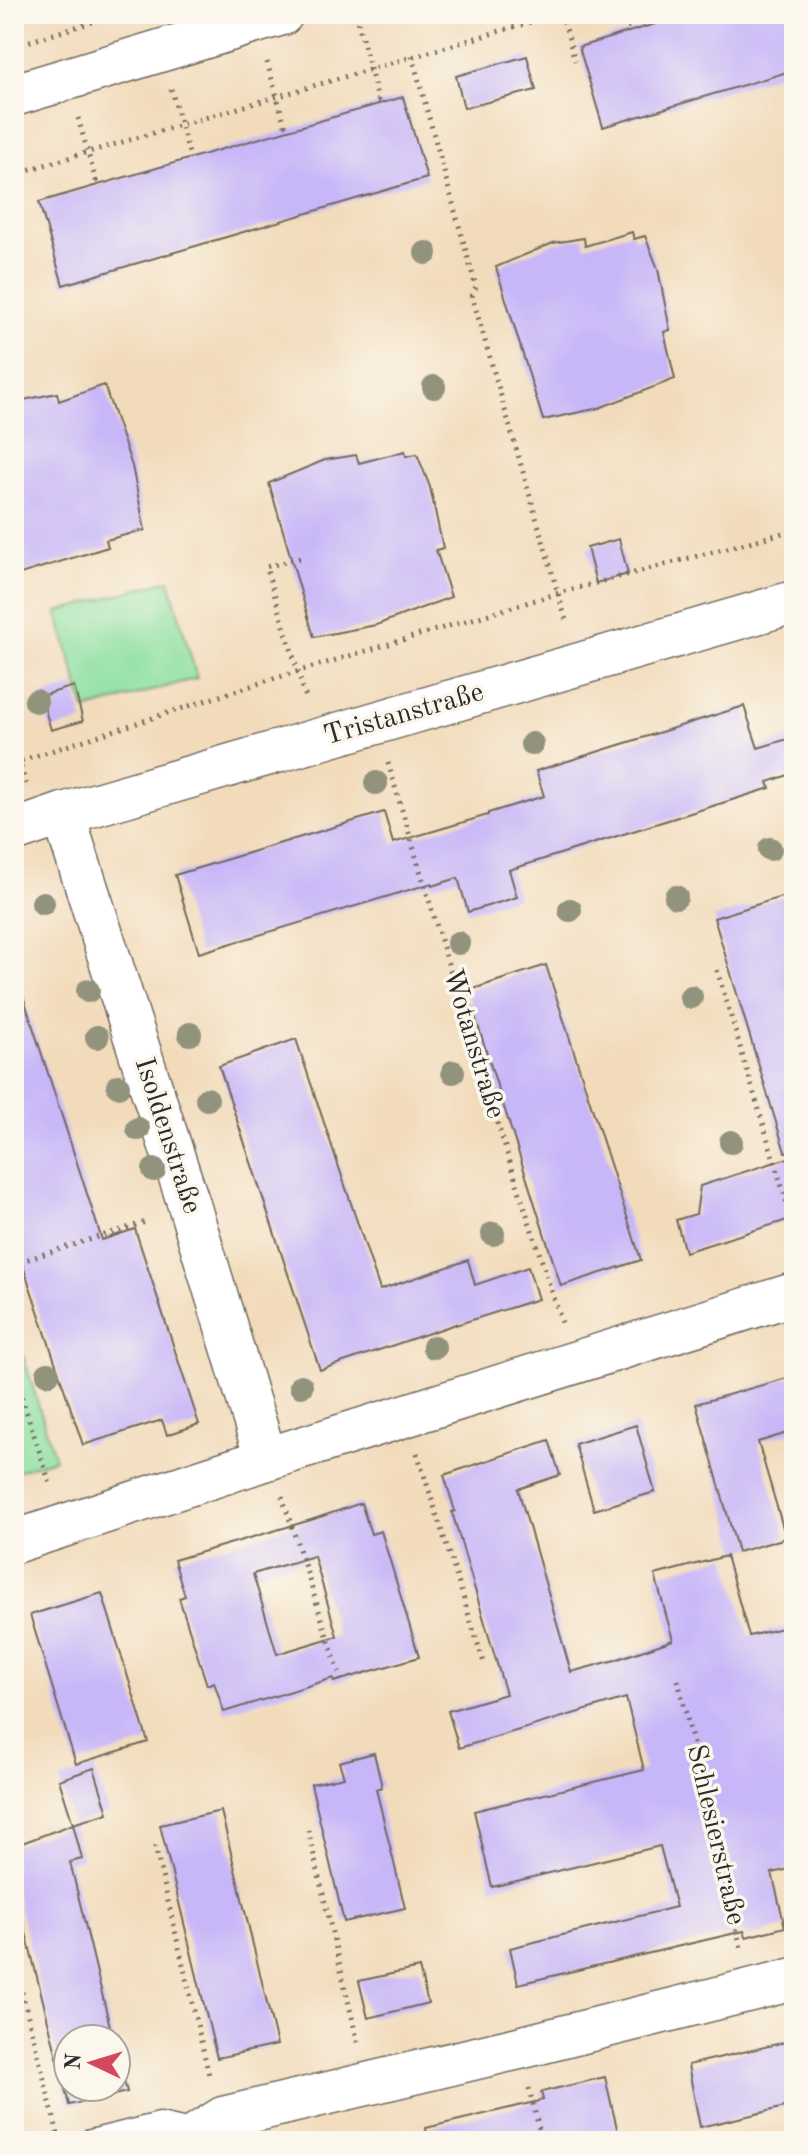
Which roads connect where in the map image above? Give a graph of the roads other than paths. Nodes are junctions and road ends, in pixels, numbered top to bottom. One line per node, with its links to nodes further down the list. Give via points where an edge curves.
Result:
1 (269, 18): 2 (street)
2 (14, 95)
3 (794, 602): 4 (street, Tristanstraße)
4 (63, 814): 5 (street, Tristanstraße); 7 (street, Isoldenstraße)
5 (14, 831)
6 (794, 1294): 7 (street)
7 (268, 1459): 8 (street)
8 (14, 1542)
9 (794, 1979): 10 (street, via 368,2082)
10 (206, 2131): 11 (lane, via 160,2124)
11 (91, 2141)

